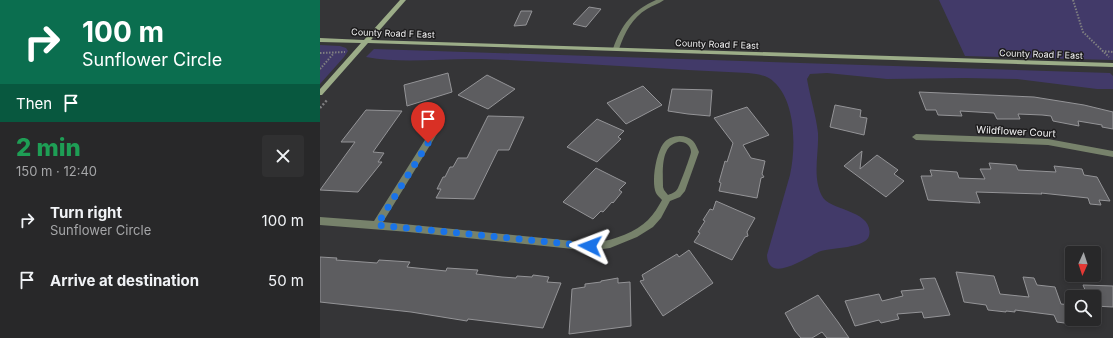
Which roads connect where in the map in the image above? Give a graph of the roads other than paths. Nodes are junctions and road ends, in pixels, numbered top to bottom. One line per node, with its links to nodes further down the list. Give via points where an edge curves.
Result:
1 (403, 0): 4 (street)
2 (661, 0): 5 (street, via 646,6 630,19 620,35)
3 (320, 40): 4 (street, County Road F East)
4 (366, 41): 5 (street, County Road F East); 7 (street)
5 (616, 49): 6 (street, County Road F East)
6 (1112, 62)
7 (320, 93)
8 (436, 130): 13 (street)
9 (916, 137): 10 (street, Wildflower Court, via 1048,142)
10 (1113, 154)
11 (667, 200): 11 (street, via 680,191 694,155 694,146 687,140 671,140 662,150 659,187); 13 (street, via 658,215 645,228 623,240 603,245 573,245)
12 (320, 221): 13 (street)
13 (377, 225)

